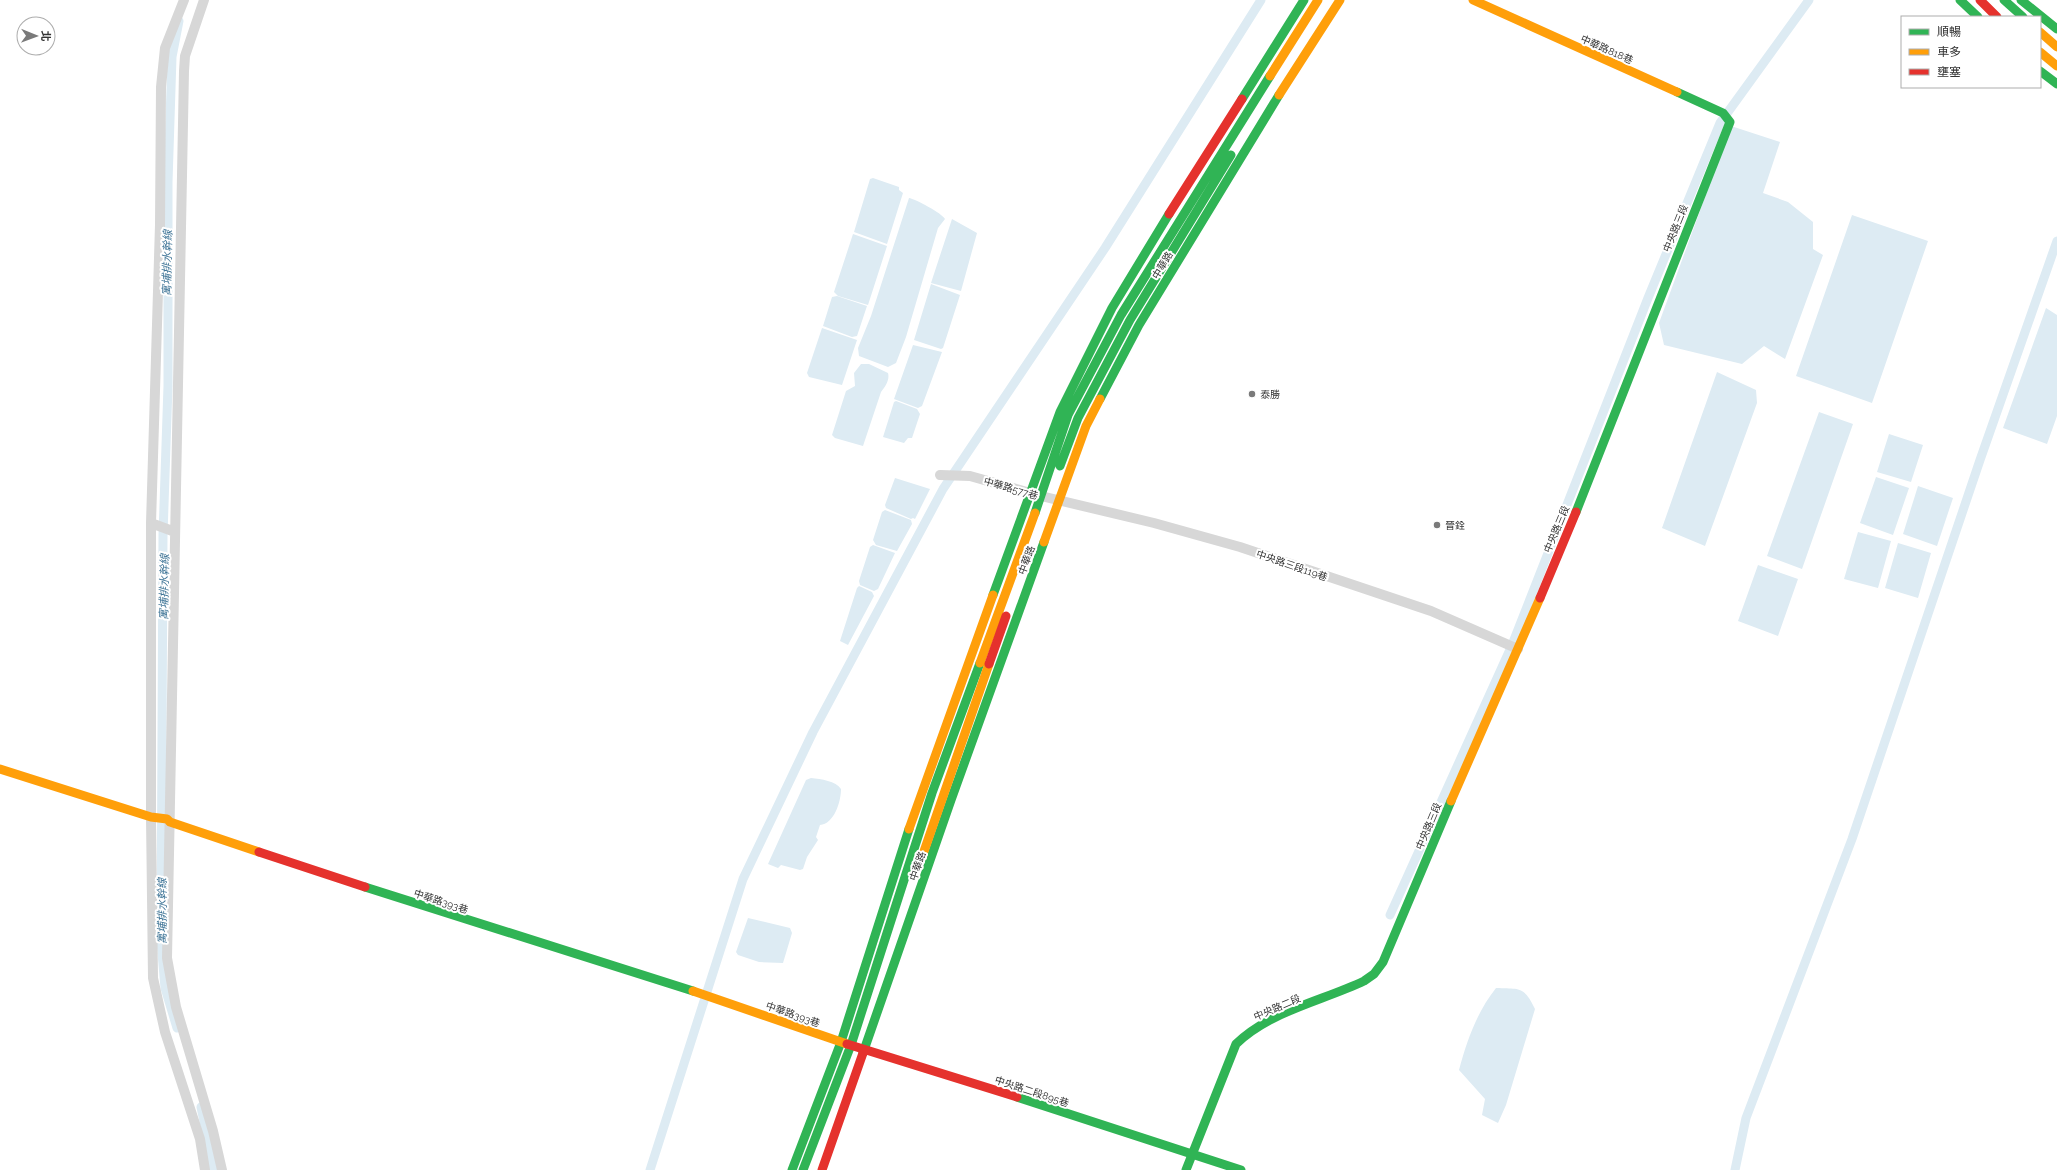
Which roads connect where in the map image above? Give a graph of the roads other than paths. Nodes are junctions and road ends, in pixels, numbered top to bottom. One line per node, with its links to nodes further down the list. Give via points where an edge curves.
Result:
1 (184, 0): 29 (street, via 165,48 161,87 160,225)
2 (204, 0): 30 (street, via 185,56 184,71)
3 (1304, 0): 26 (main road, 中華路, via 1112,308 1060,412)
4 (1318, 0): 27 (main road, 中華路, via 1121,315 1068,415)
5 (1328, 0): 27 (main road, 中華路, via 1130,320 1078,418)
6 (1340, 0): 28 (main road, 中華路, via 1260,125 1139,325 1086,426)
7 (1473, 0): 24 (main road, 中華路818巷, via 1723,113)
8 (1960, 0): 12 (main road)
9 (1980, 0): 13 (main road)
10 (2004, 0): 14 (main road)
11 (2021, 0): 16 (main road)
12 (1977, 16)
13 (1996, 16)
14 (2022, 16)
15 (2041, 16): 17 (main road)
16 (2041, 16)
17 (2057, 29)
18 (2041, 33): 19 (main road)
19 (2057, 47)
20 (2041, 53): 21 (main road)
21 (2057, 66)
22 (2041, 71): 23 (main road)
23 (2057, 84)
24 (1730, 122): 31 (main road, 中央路三段, via 1643,338 1613,420)
25 (940, 475): 26 (street, 中華路577巷, via 970,476)
26 (1030, 493): 27 (street, 中華路577巷); 36 (main road, 中華路, via 922,790)
27 (1045, 497): 28 (street, 中華路577巷); 37 (main road, 中華路)
28 (1059, 500): 31 (street, 中央路三段119巷, via 1240,547 1431,611); 37 (main road, 中華路, via 951,800)
29 (151, 523): 30 (street); 33 (street)
30 (175, 532): 34 (street)
31 (1518, 649): 35 (main road, 中央路三段)
32 (0, 769): 33 (main road, 中華路393巷)
33 (150, 817): 34 (main road, 中華路393巷); 39 (street, via 153,978 165,1032 200,1139)
34 (169, 821): 36 (main road, 中華路393巷, via 442,913 711,997); 40 (street, via 167,958 176,1008)
35 (1392, 940): 38 (main road, 中央路二段, via 1383,962 1374,974 1364,981 1257,1026 1240,1039)
36 (842, 1042): 37 (main road, 中華路393巷); 41 (main road, 中華路)
37 (858, 1047): 38 (main road, 中央路二段895巷); 42 (main road, 中華路); 43 (main road, 中華路); 44 (main road, 中華路)
38 (1192, 1154): 45 (main road, 中央路二段); 46 (main road, 中央路二段895巷)
39 (205, 1170)
40 (222, 1170)
41 (792, 1170)
42 (803, 1170)
43 (814, 1170)
44 (822, 1170)
45 (1186, 1170)
46 (1241, 1170)

